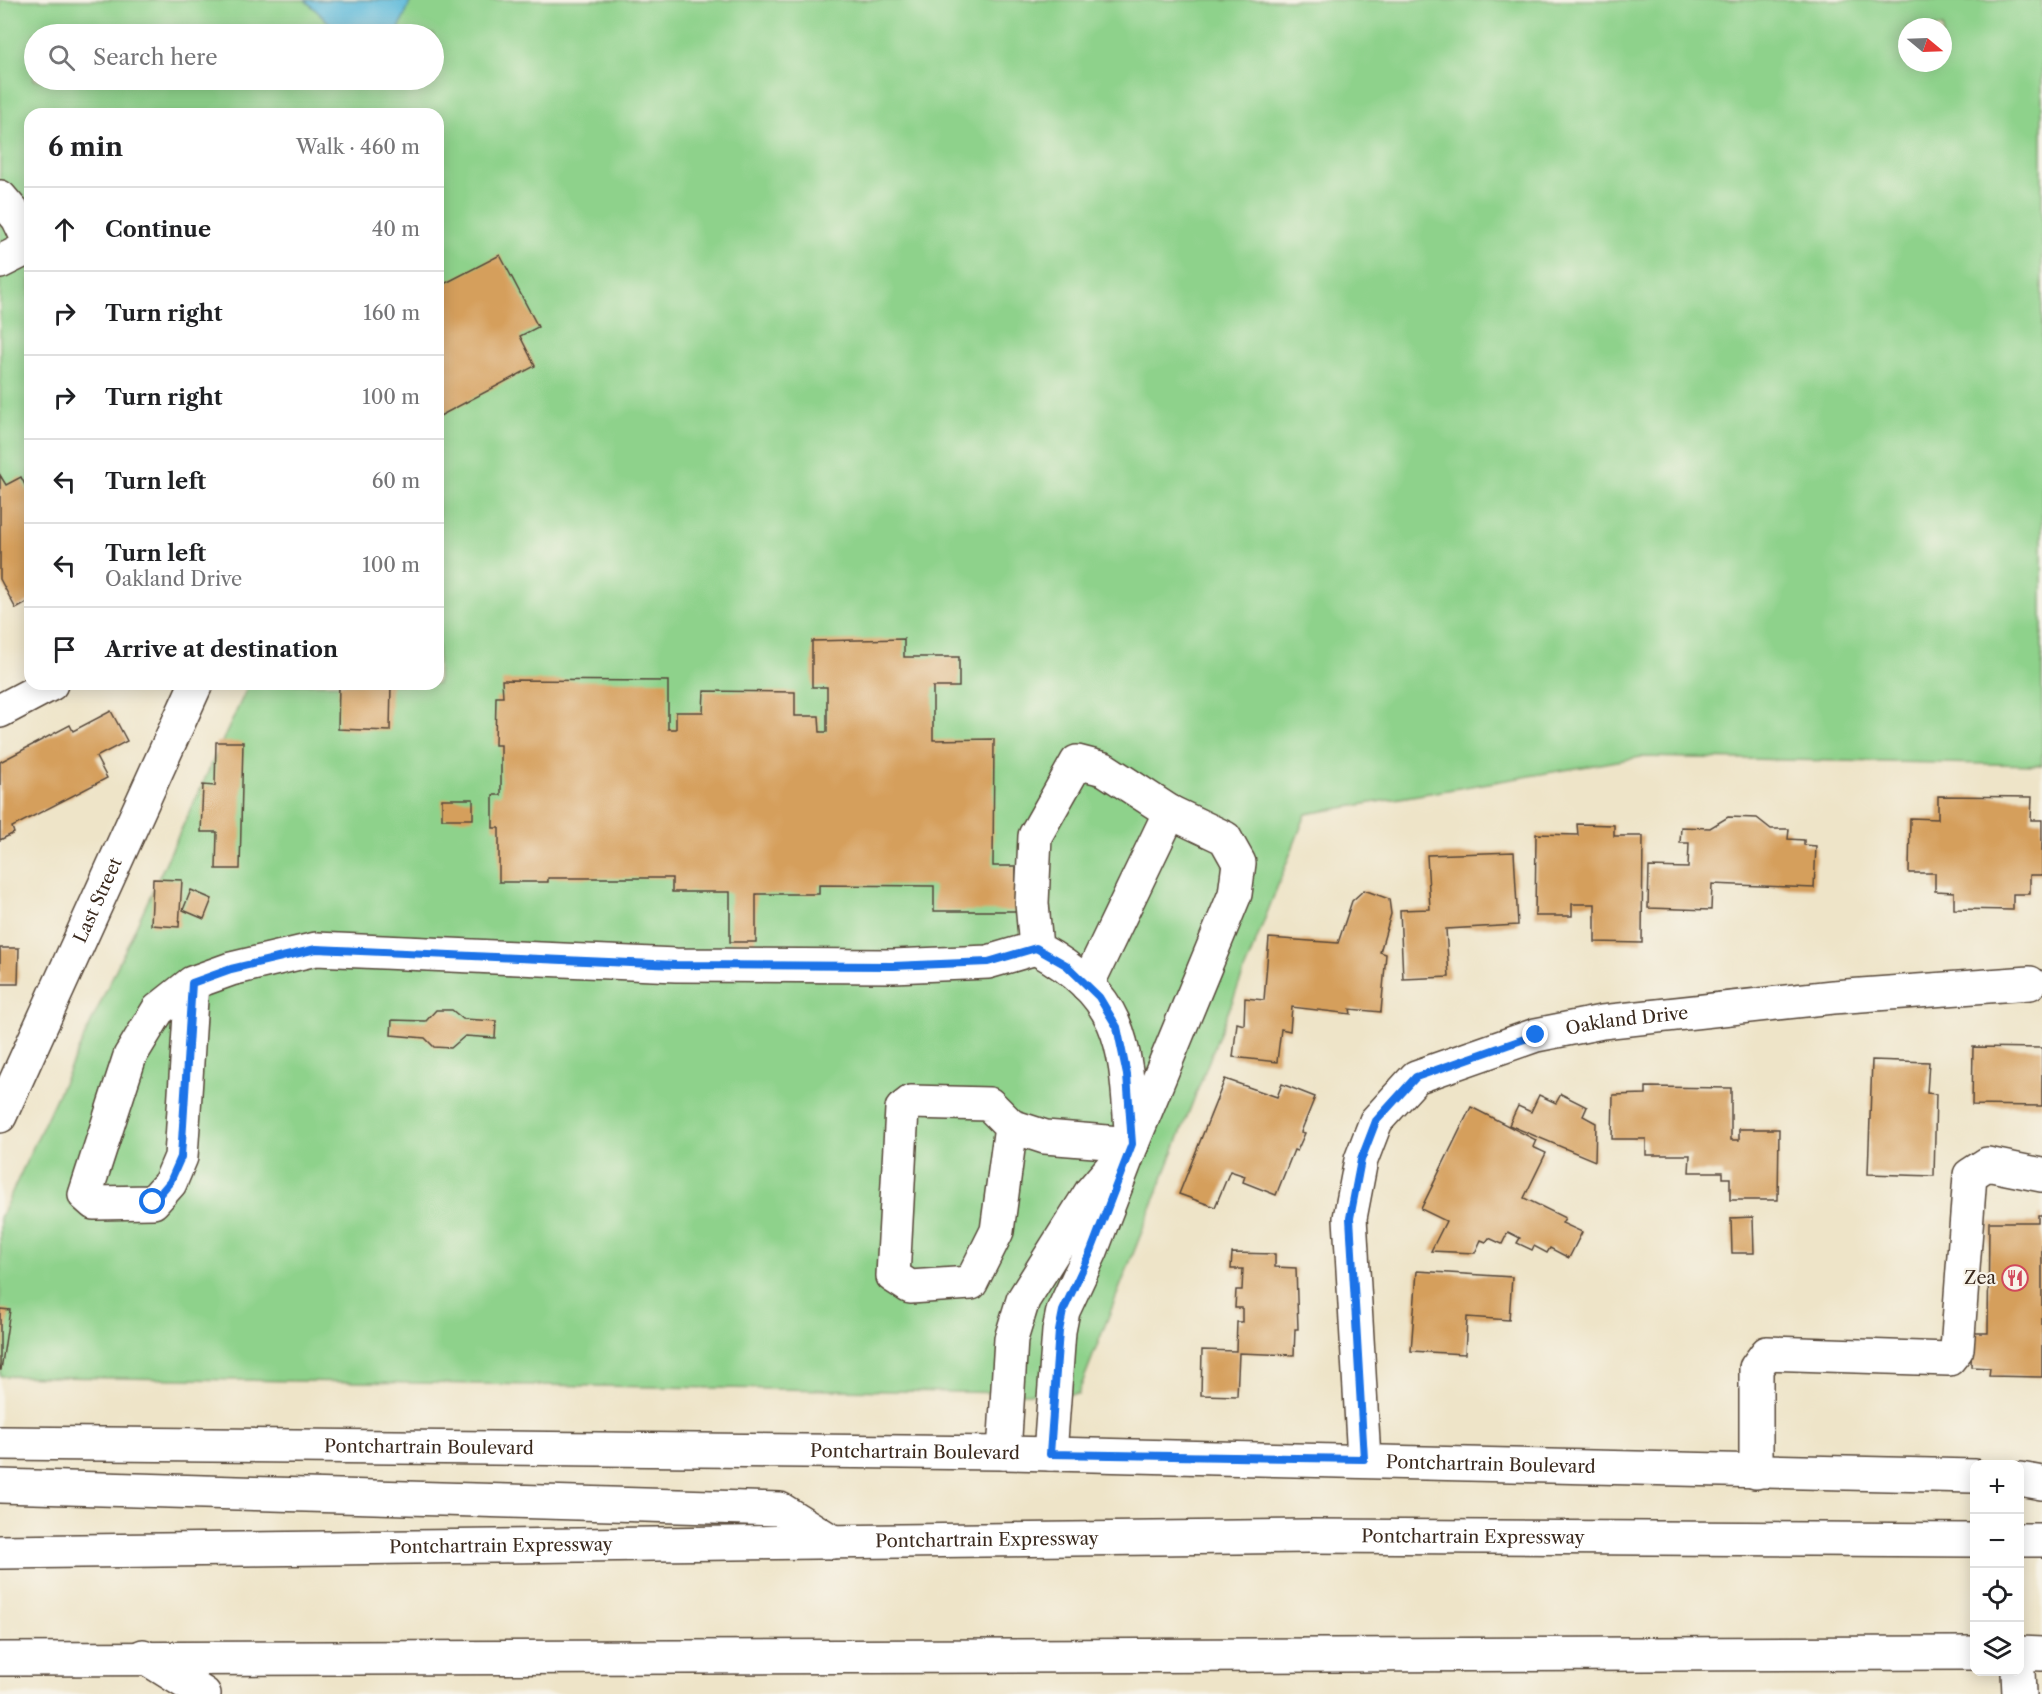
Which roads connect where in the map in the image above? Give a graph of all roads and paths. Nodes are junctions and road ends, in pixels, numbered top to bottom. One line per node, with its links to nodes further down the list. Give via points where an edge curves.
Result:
1 (0, 197): 2 (main road)
2 (24, 232)
3 (24, 248): 4 (main road)
4 (0, 262)
5 (40, 690): 7 (main road)
6 (193, 690): 13 (main road, Last Street)
7 (0, 711)
8 (1170, 812): 9 (main road, via 1104,769 1077,762 1035,836 1032,903); 12 (main road); 15 (main road, via 1225,838 1239,863 1235,894)
9 (1036, 948): 10 (main road, via 988,962 893,966 676,965 316,949 231,969); 12 (main road, via 1066,965)
10 (192, 983): 10 (main road, via 158,1010 130,1056 84,1195 94,1203 153,1202 170,1182 181,1157)
11 (2030, 983): 22 (main road, Oakland Drive, via 1833,997 1602,1022 1536,1035 1416,1077 1376,1121 1361,1160 1350,1218)
12 (1087, 985): 15 (main road, via 1117,1027 1127,1075)
13 (0, 1116)
14 (1011, 1126): 14 (main road, via 989,1104 911,1102 902,1109 893,1276 910,1287 971,1282 997,1232); 15 (main road, via 1045,1137)
15 (1132, 1144): 17 (main road, via 1091,1192); 18 (main road)
16 (2042, 1175): 23 (main road, via 1987,1164 1970,1175 1957,1349 1949,1359 1767,1353 1756,1368)
17 (1029, 1290): 18 (main road); 20 (main road, via 1011,1339)
18 (1066, 1305): 21 (main road, via 1059,1331)
19 (0, 1443): 20 (main road, Pontchartrain Boulevard)
20 (1004, 1453): 21 (main road, Pontchartrain Boulevard)
21 (1050, 1454): 22 (main road, Pontchartrain Boulevard)
22 (1364, 1459): 23 (main road, Pontchartrain Boulevard)
23 (1756, 1472): 24 (main road, Pontchartrain Boulevard)
24 (1970, 1476)
25 (2024, 1478): 26 (main road)
26 (2042, 1478)
27 (2024, 1479): 28 (main road)
28 (2042, 1483)
29 (0, 1486): 33 (main road, via 780,1509)
30 (1970, 1540): 33 (main road, Pontchartrain Expressway, via 1310,1536)
31 (2024, 1540): 32 (main road)
32 (2042, 1540)
33 (833, 1542): 34 (main road, Pontchartrain Expressway)
34 (0, 1552)
35 (1970, 1653): 38 (main road)
36 (2024, 1653): 37 (main road)
37 (2042, 1653)
38 (143, 1656): 39 (main road); 41 (main road)
39 (0, 1659)
40 (2018, 1676): 42 (main road)
41 (204, 1694)
42 (2019, 1694)

